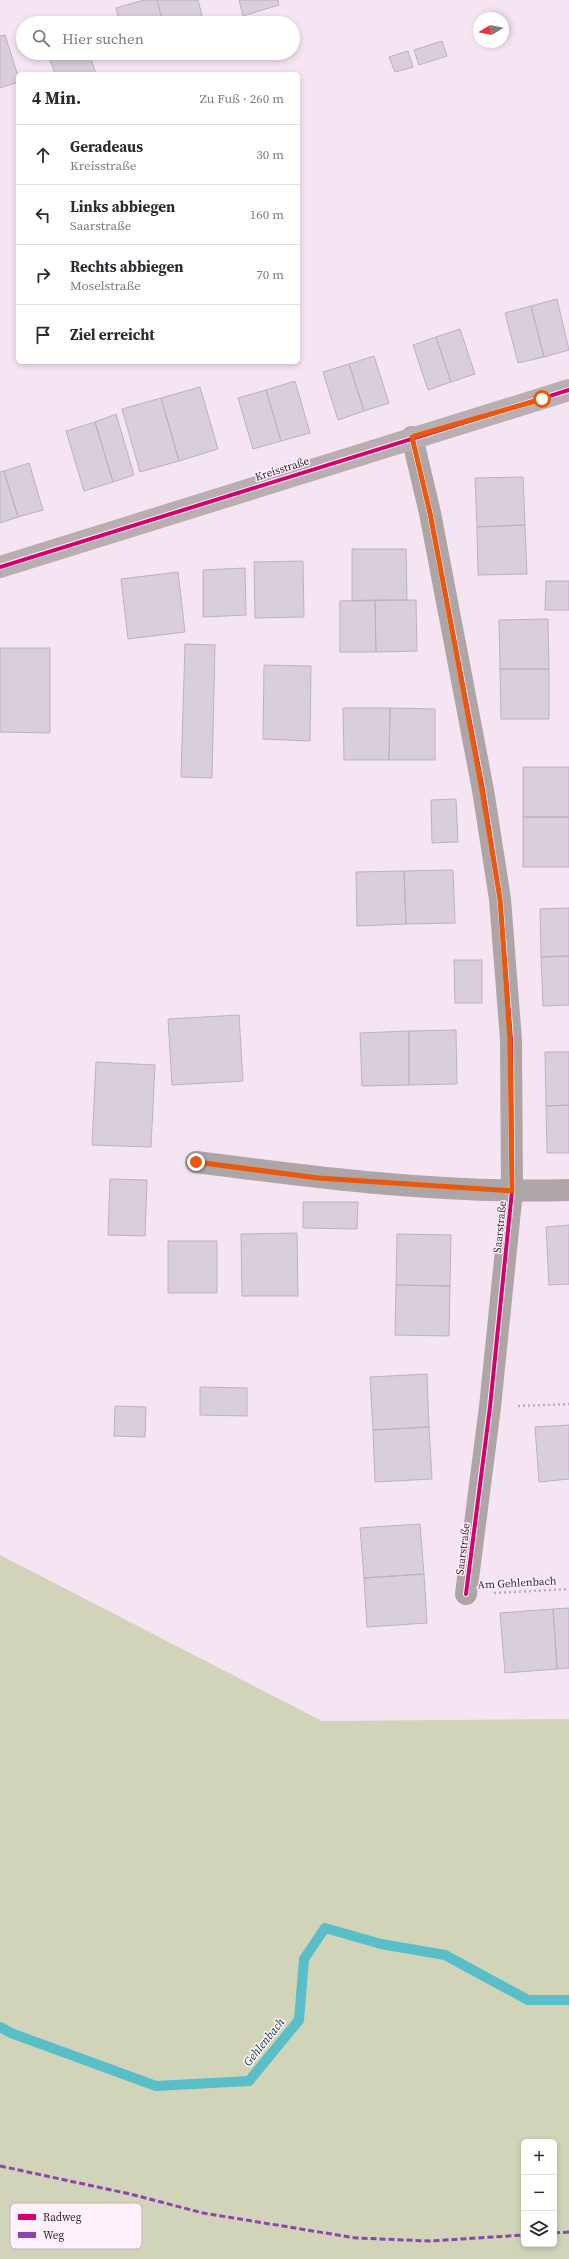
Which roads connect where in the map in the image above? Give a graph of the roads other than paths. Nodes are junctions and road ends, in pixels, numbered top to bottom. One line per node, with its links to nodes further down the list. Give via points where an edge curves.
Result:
1 (569, 390): 2 (street, Kreisstraße)
2 (412, 437): 3 (street, Kreisstraße); 6 (street, Saarstraße, via 430,513 500,899 510,1040)
3 (0, 567)
4 (196, 1162): 6 (street, via 318,1178)
5 (569, 1190): 6 (street)
6 (512, 1191): 7 (street, Saarstraße, via 490,1407)
7 (466, 1594)

